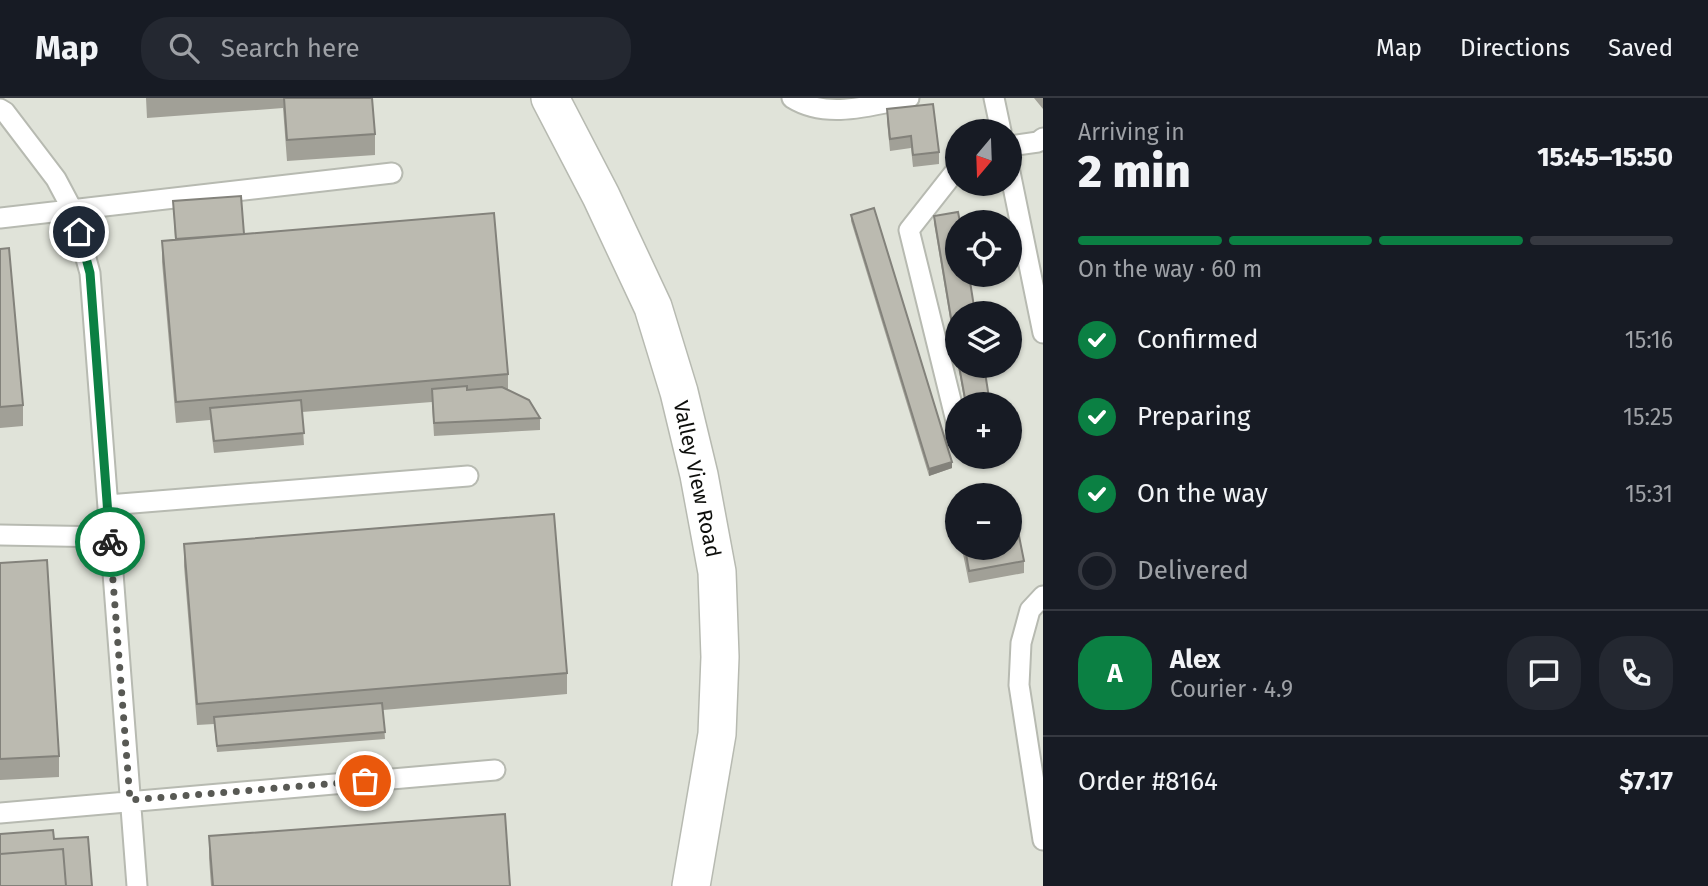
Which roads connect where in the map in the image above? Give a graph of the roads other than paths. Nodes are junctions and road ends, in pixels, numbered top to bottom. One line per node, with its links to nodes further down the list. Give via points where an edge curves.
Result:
1 (550, 98): 26 (street, Valley View Road, via 653,307 699,475 717,572 717,734)
2 (792, 98): 3 (lane, via 829,110)
3 (909, 98)
4 (994, 98): 6 (lane)
5 (0, 108): 12 (lane, via 57,179)
6 (998, 119)
7 (1043, 138): 8 (lane)
8 (1022, 144)
9 (392, 173): 12 (lane)
10 (945, 184): 15 (lane, via 909,230)
11 (1015, 196): 14 (lane)
12 (73, 211): 13 (lane); 17 (lane, via 90,273)
13 (0, 218)
14 (1043, 333)
15 (949, 392)
16 (468, 476): 17 (lane)
17 (108, 505): 19 (lane)
18 (0, 536): 19 (lane)
19 (110, 537): 22 (lane)
20 (1043, 596): 24 (lane, via 1030,610 1021,643 1019,685)
21 (495, 770): 22 (lane)
22 (130, 800): 23 (lane); 25 (lane)
23 (0, 813)
24 (1043, 840)
25 (137, 886)
26 (691, 886)

